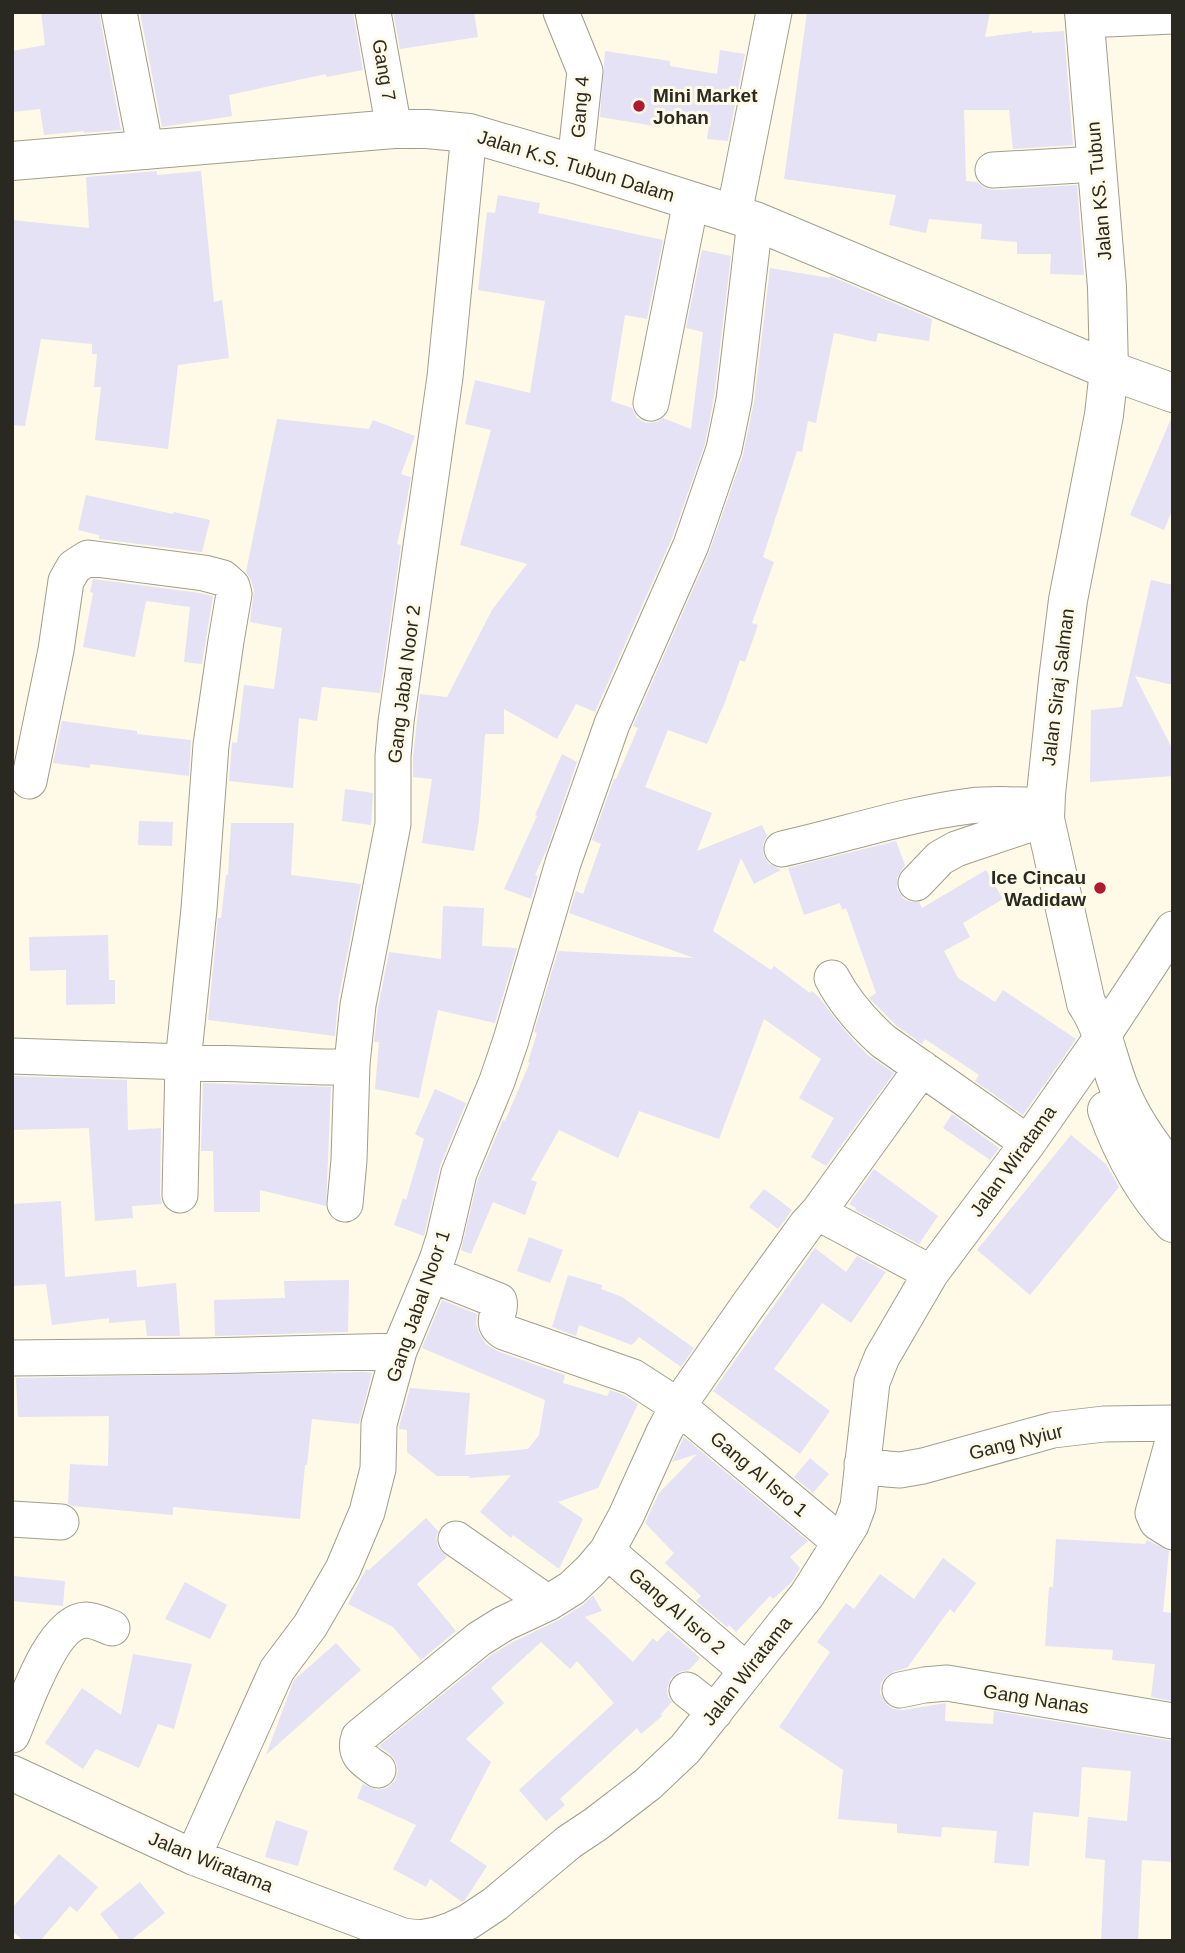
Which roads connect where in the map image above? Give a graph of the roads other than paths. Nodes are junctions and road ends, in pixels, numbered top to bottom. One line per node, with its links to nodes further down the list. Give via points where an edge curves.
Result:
1 (119, 12): 9 (street)
2 (373, 12): 7 (street, Gang 7)
3 (561, 12): 11 (street, Gang 4, via 585,71)
4 (774, 12): 15 (street, Gang Jabal Noor 1)
5 (1085, 16): 6 (street); 12 (street, Jalan KS. Tubun)
6 (1173, 16)
7 (394, 129): 8 (street, Jalan K.S. Tubun Dalam); 9 (street, Jalan K.S. Tubun Dalam)
8 (469, 133): 11 (street, Jalan K.S. Tubun Dalam); 28 (street, Gang Jabal Noor 2, via 445,377 397,713 393,824 358,1006)
9 (146, 150): 10 (street, Jalan K.S. Tubun Dalam)
10 (12, 161)
11 (575, 164): 14 (street, Jalan K.S. Tubun Dalam)
12 (1097, 164): 13 (street); 16 (street, Jalan KS. Tubun)
13 (993, 170)
14 (691, 201): 15 (street, Jalan K.S. Tubun Dalam); 18 (street)
15 (745, 218): 16 (street, Jalan K.S. Tubun Dalam); 37 (street, Gang Jabal Noor 1, via 734,400 724,449 691,545 594,774 511,1040 459,1173)
16 (1109, 370): 17 (street, Jalan K.S. Tubun Dalam); 20 (street, Jalan Siraj Salman, via 1067,607)
17 (1173, 393)
18 (650, 402)
19 (29, 781): 27 (street, via 66,581 74,567 88,558 204,573 229,583 234,594 211,745)
20 (1045, 813): 21 (street, via 993,804 971,806 915,815); 22 (street, via 956,849 940,858); 25 (street, Jalan Siraj Salman)
21 (782, 849)
22 (916, 883)
23 (1173, 929): 25 (street, Jalan Wiratama)
24 (832, 978): 29 (street, via 862,1022)
25 (1092, 1032): 30 (street, Jalan Wiratama); 31 (street, Jalan Siraj Salman)
26 (12, 1056): 27 (street)
27 (183, 1062): 28 (street); 32 (street)
28 (352, 1064): 33 (street, Gang Jabal Noor 2)
29 (922, 1068): 30 (street); 34 (street)
30 (1028, 1143): 36 (street, Jalan Wiratama)
31 (1157, 1156): 35 (street, Jalan Siraj Salman, via 1145,1190)
32 (180, 1195)
33 (345, 1204)
34 (819, 1211): 36 (street); 40 (street)
35 (1173, 1223)
36 (931, 1273): 43 (street, Jalan Wiratama, via 872,1382)
37 (431, 1274): 38 (street, Gang Jabal Noor 1); 40 (street, Gang Al Isro 1, via 499,1301 496,1321 504,1332 633,1377)
38 (399, 1351): 39 (street); 60 (street, Gang Jabal Noor 1, via 379,1424 378,1469 355,1545 310,1626 277,1670)
39 (12, 1358)
40 (678, 1406): 48 (street, Gang Al Isro 1); 49 (street)
41 (1173, 1423): 43 (street, Gang Nyiur, via 1054,1430 923,1466 887,1469)
42 (1173, 1441): 46 (street, via 1153,1513 1157,1522)
43 (862, 1464): 48 (street, Jalan Wiratama, via 858,1506)
44 (12, 1519): 45 (street)
45 (61, 1522)
46 (1173, 1532)
47 (456, 1539): 50 (street)
48 (840, 1542): 52 (street, Jalan Wiratama, via 807,1595)
49 (607, 1550): 50 (street, via 572,1588); 52 (street, Gang Al Isro 2)
50 (548, 1603): 58 (street, via 479,1639 359,1737 358,1753)
51 (112, 1628): 57 (street, via 87,1620 60,1635)
52 (747, 1671): 55 (street, Jalan Wiratama)
53 (687, 1690): 55 (street)
54 (900, 1690): 56 (street, Gang Nanas, via 947,1683)
55 (715, 1712): 61 (street, Jalan Wiratama, via 648,1784 495,1904)
56 (1173, 1721)
57 (12, 1735)
58 (378, 1770)
59 (12, 1773): 60 (street, Jalan Wiratama)
60 (193, 1857): 61 (street, Jalan Wiratama, via 403,1936)
61 (435, 1938)

